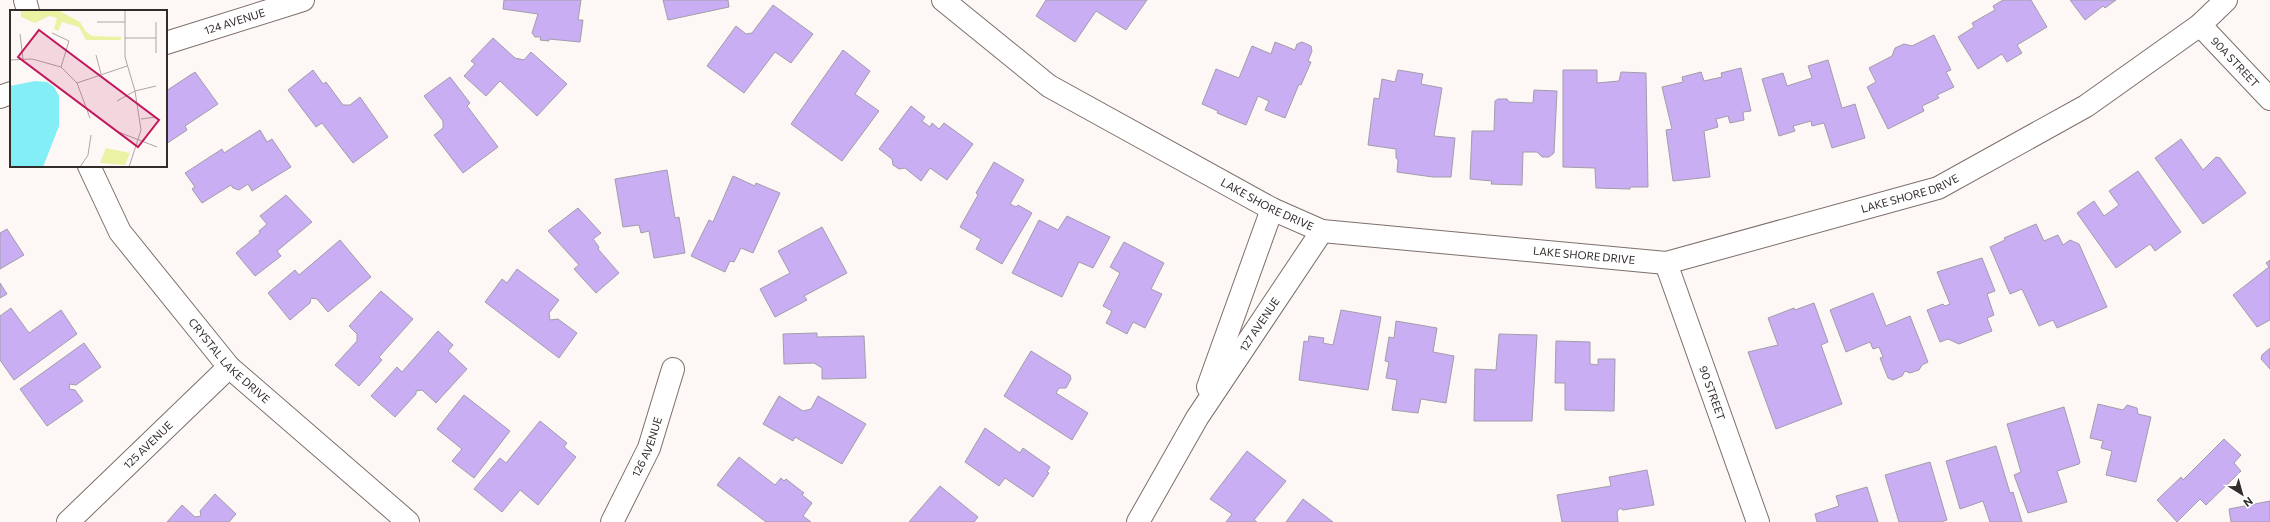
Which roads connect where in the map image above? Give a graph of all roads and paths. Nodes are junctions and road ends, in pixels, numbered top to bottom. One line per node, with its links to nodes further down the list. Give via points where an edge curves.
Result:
1 (25, 0): 5 (street)
2 (303, 0): 7 (street, 124 AVENUE)
3 (943, 0): 12 (street, LAKE SHORE DRIVE, via 1049,86)
4 (2226, 0): 6 (street, LAKE SHORE DRIVE)
5 (28, 10)
6 (2200, 25): 10 (street, 90A STREET); 14 (street, LAKE SHORE DRIVE, via 2086,106 1938,188)
7 (167, 43)
8 (10, 93): 9 (street)
9 (0, 97)
10 (2270, 100)
11 (89, 167): 15 (street, CRYSTAL LAKE DRIVE, via 120,232)
12 (1272, 209): 13 (street, LAKE SHORE DRIVE); 17 (street, 127 AVENUE)
13 (1322, 231): 14 (street, LAKE SHORE DRIVE); 17 (street, 127 AVENUE)
14 (1666, 263): 22 (street, 90 STREET)
15 (228, 367): 18 (street, 125 AVENUE); 19 (street, CRYSTAL LAKE DRIVE)
16 (673, 369): 20 (street, 126 AVENUE, via 649,448)
17 (1197, 418): 21 (street, 127 AVENUE)
18 (68, 522)
19 (408, 522)
20 (612, 522)
21 (1138, 522)
22 (1758, 522)

